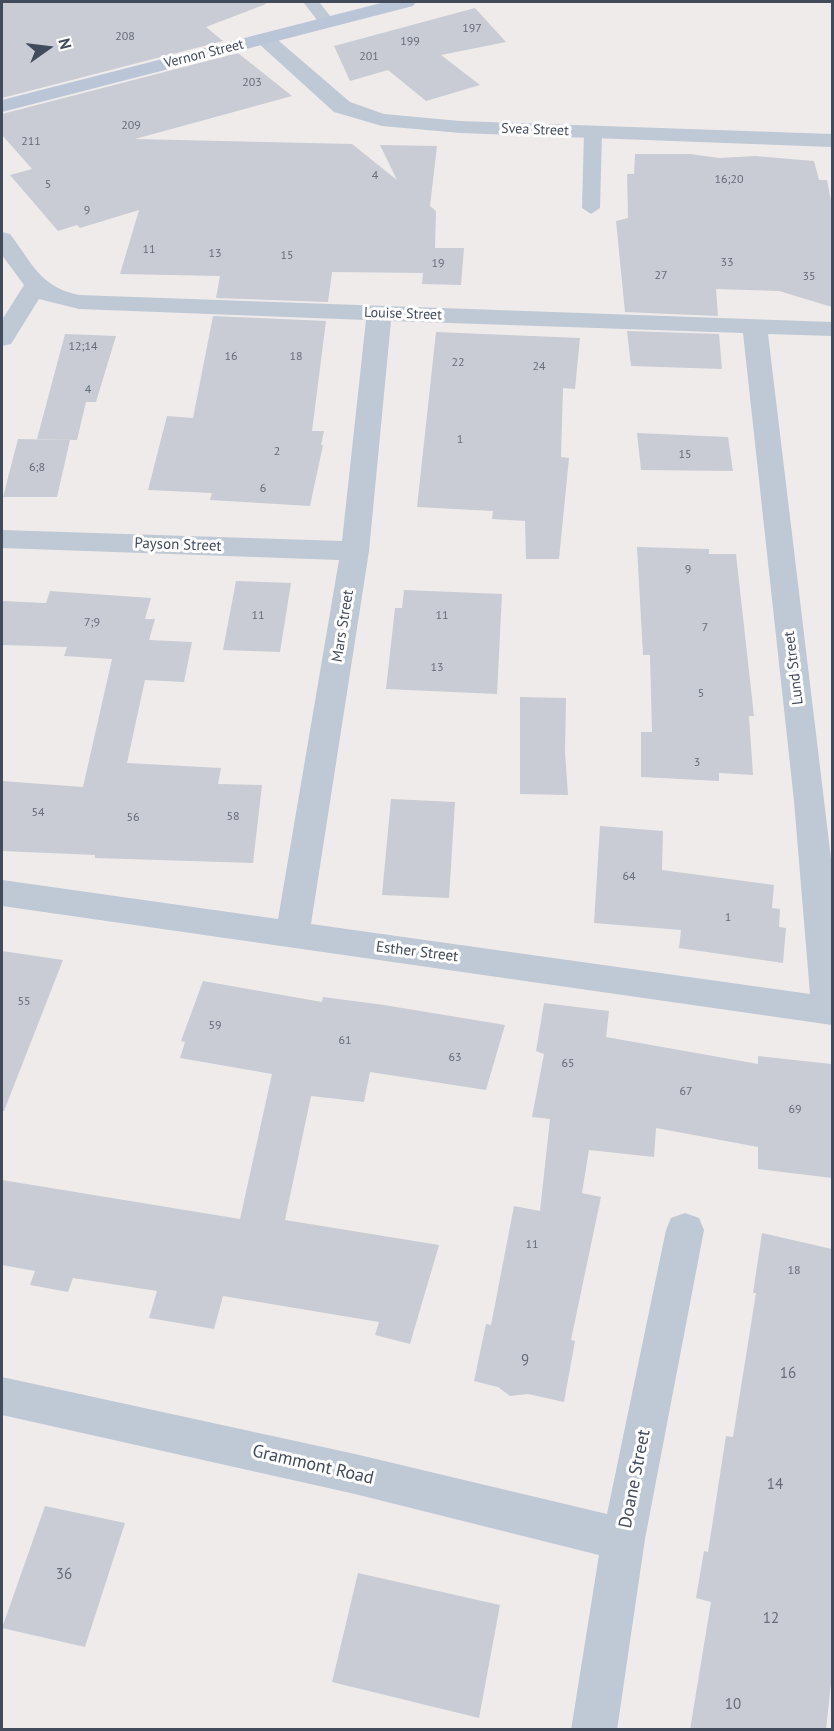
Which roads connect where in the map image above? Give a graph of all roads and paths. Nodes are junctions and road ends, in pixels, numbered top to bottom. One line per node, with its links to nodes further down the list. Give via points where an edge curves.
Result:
1 (311, 2): 3 (lane)
2 (395, 2): 3 (street, Vernon Street)
3 (327, 22): 4 (street, Vernon Street)
4 (265, 39): 5 (street, Vernon Street); 6 (street, Svea Street, via 333,100 356,114 408,123)
5 (2, 106)
6 (593, 133): 7 (street, Svea Street); 8 (lane)
7 (832, 141)
8 (591, 208)
9 (2, 239): 10 (street, Louise Street)
10 (36, 285): 11 (street, Louise Street, via 50,296 79,302); 14 (street)
11 (380, 314): 12 (street, Louise Street); 16 (street, Mars Street)
12 (755, 327): 13 (street, Louise Street); 19 (street, Lund Street)
13 (832, 329)
14 (2, 339)
15 (2, 539): 16 (street, Payson Street)
16 (355, 551): 18 (street, Mars Street)
17 (2, 893): 18 (street, Esther Street)
18 (292, 936): 19 (street, Esther Street)
19 (831, 1010)
20 (685, 1230): 22 (street, Doane Street)
21 (2, 1396): 22 (street, Grammont Road, via 356,1474)
22 (623, 1539): 23 (street, Doane Street)
23 (594, 1730)

